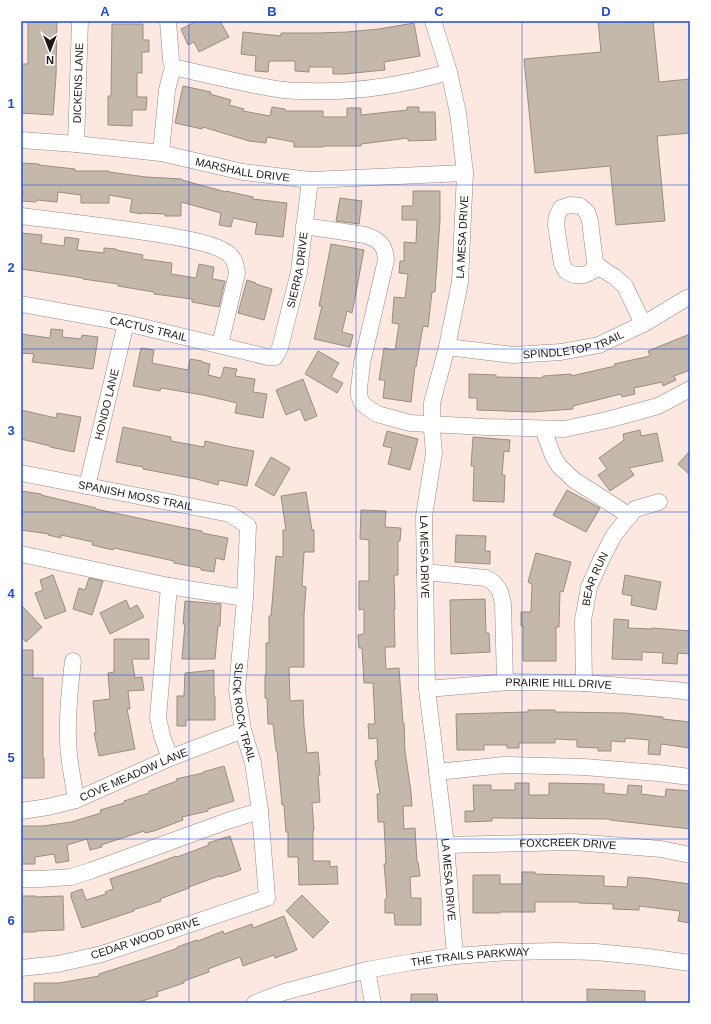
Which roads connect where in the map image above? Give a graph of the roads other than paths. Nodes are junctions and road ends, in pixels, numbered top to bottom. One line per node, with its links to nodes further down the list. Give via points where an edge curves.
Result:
1 (80, 21): 7 (street, DICKENS LANE)
2 (168, 21): 4 (street)
3 (433, 21): 5 (street, LA MESA DRIVE)
4 (173, 67): 5 (street, via 284,90 327,92 389,86); 8 (street, via 167,90)
5 (449, 72): 9 (street, LA MESA DRIVE, via 458,113)
6 (21, 140): 7 (street, MARSHALL DRIVE)
7 (76, 144): 8 (street, MARSHALL DRIVE)
8 (160, 153): 10 (street, MARSHALL DRIVE, via 243,172)
9 (466, 173): 10 (street, MARSHALL DRIVE); 19 (street, LA MESA DRIVE, via 460,282)
10 (310, 180): 12 (street, SIERRA DRIVE)
11 (21, 216): 18 (street, via 116,227 181,238 214,246 226,252 233,258 237,272)
12 (304, 226): 20 (street, SIERRA DRIVE, via 299,272 280,348); 22 (street, via 365,235 380,242 386,260 362,363 359,396 362,403 377,414 410,423)
13 (595, 263): 17 (street, via 624,286)
14 (690, 297): 17 (street, SPINDLETOP TRAIL)
15 (21, 304): 16 (street, CACTUS TRAIL)
16 (126, 322): 18 (street, CACTUS TRAIL); 25 (street, HONDO LANE)
17 (643, 324): 19 (street, SPINDLETOP TRAIL, via 599,345 561,352 513,355)
18 (220, 345): 20 (street, CACTUS TRAIL)
19 (447, 347): 22 (street, LA MESA DRIVE, via 432,403)
20 (275, 357)
21 (690, 389): 23 (street, via 658,406 607,420 564,429)
22 (432, 425): 23 (street); 30 (street, LA MESA DRIVE, via 434,453 424,516)
23 (543, 429): 27 (street, via 558,466 574,480)
24 (21, 473): 25 (street, SPANISH MOSS TRAIL)
25 (87, 486): 28 (street, SPANISH MOSS TRAIL, via 230,514)
26 (658, 502): 27 (street, BEAR RUN, via 635,510)
27 (630, 516): 35 (street, BEAR RUN, via 614,535 589,587 583,620)
28 (248, 526): 32 (street, SLICK ROCK TRAIL)
29 (21, 554): 31 (street)
30 (425, 572): 34 (street, via 486,578 494,583 503,604); 36 (street, LA MESA DRIVE)
31 (169, 586): 32 (street); 39 (street, via 158,718)
32 (245, 598): 38 (street, SLICK ROCK TRAIL, via 237,690)
33 (73, 660): 42 (street, via 68,706 68,739)
34 (505, 682): 35 (street, PRAIRIE HILL DRIVE); 36 (street, PRAIRIE HILL DRIVE)
35 (584, 683): 37 (street, PRAIRIE HILL DRIVE)
36 (427, 689): 40 (street, LA MESA DRIVE)
37 (690, 692)
38 (243, 730): 39 (street, COVE MEADOW LANE); 44 (street, SLICK ROCK TRAIL, via 253,763)
39 (170, 758): 42 (street, COVE MEADOW LANE)
40 (437, 772): 41 (street, via 504,765 576,766); 45 (street, LA MESA DRIVE)
41 (690, 777)
42 (76, 800): 43 (street, COVE MEADOW LANE)
43 (21, 811)
44 (260, 811): 47 (street, via 90,871 71,876); 48 (street, SLICK ROCK TRAIL)
45 (446, 845): 46 (street, FOXCREEK DRIVE, via 574,842 662,849); 49 (street, LA MESA DRIVE)
46 (690, 854)
47 (21, 879)
48 (267, 898): 51 (street, CEDAR WOOD DRIVE, via 102,954 58,964)
49 (455, 956): 50 (street, THE TRAILS PARKWAY, via 511,952 596,952); 52 (street, THE TRAILS PARKWAY)
50 (690, 963)
51 (21, 968)
52 (367, 970): 53 (street, THE TRAILS PARKWAY, via 284,992); 54 (street)
53 (255, 1003)
54 (373, 1003)

